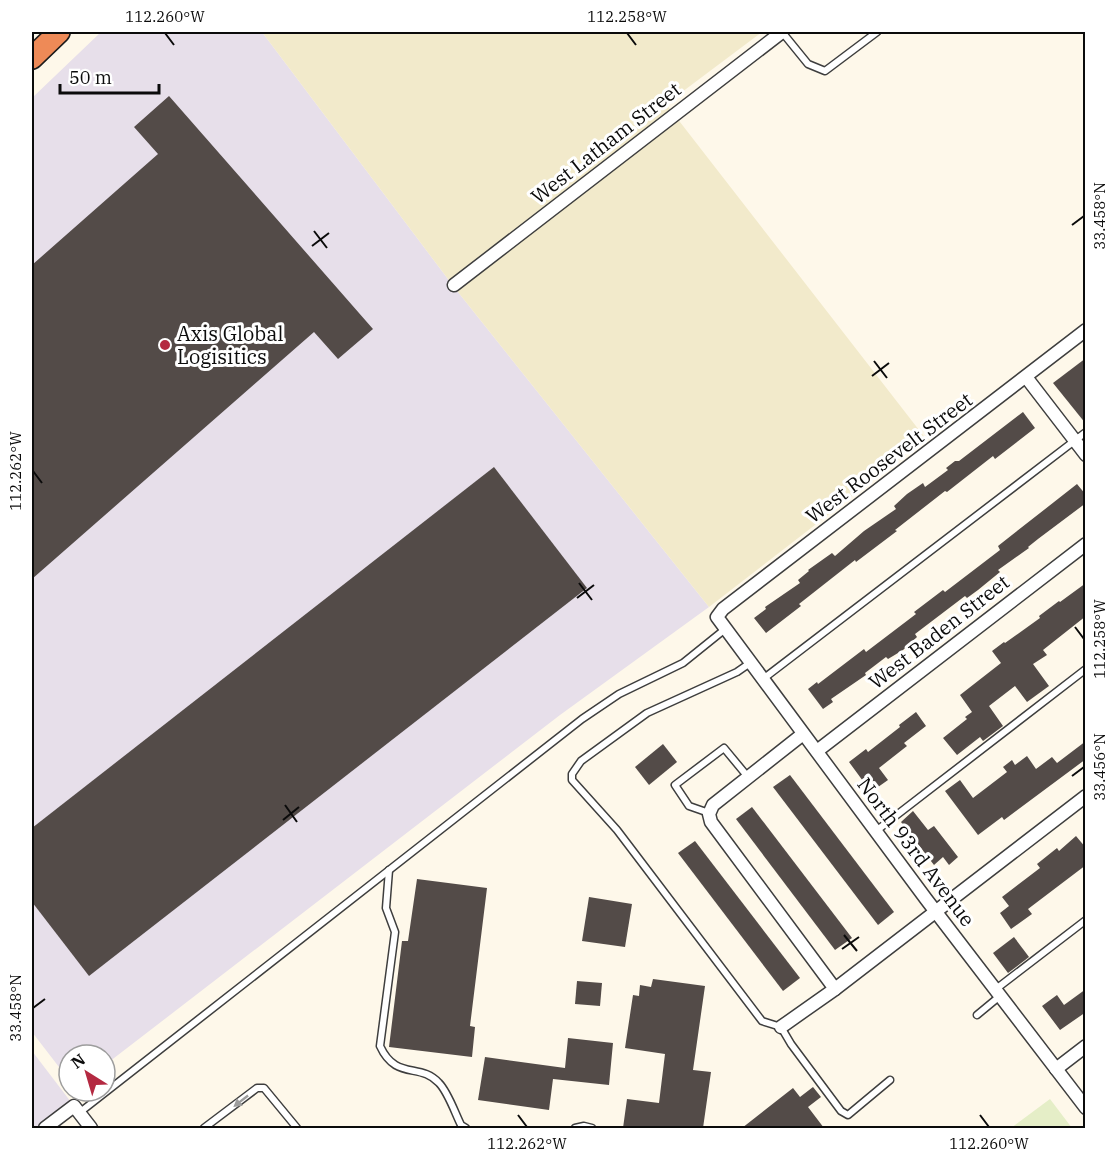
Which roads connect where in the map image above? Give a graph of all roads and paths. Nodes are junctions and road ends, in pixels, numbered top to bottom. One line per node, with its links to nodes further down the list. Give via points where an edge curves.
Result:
1 (59, 32): 4 (highway)
2 (782, 32): 3 (lane, via 808,64 825,71); 5 (street, West Latham Street)
3 (877, 32)
4 (32, 58)
5 (454, 285)
6 (1086, 330): 7 (street, West Roosevelt Street)
7 (1026, 377): 9 (street); 12 (street, West Roosevelt Street)
8 (1086, 432): 9 (lane)
9 (1074, 440): 10 (street); 16 (lane)
10 (1086, 455)
11 (1086, 544): 18 (street, West Baden Street)
12 (717, 617): 13 (street, North 93rd Avenue)
13 (724, 630): 14 (street, North 93rd Avenue); 23 (lane, via 683,663 619,694 582,719)
14 (750, 663): 16 (street, North 93rd Avenue); 29 (lane, via 647,713 581,761 572,780 617,830 762,1021)
15 (1086, 669): 22 (lane)
16 (762, 679): 17 (street, North 93rd Avenue)
17 (803, 734): 18 (street, North 93rd Avenue); 19 (street)
18 (817, 751): 22 (street, North 93rd Avenue)
19 (749, 777): 21 (street, via 713,805); 21 (lane, via 724,748 675,785 689,806)
20 (1086, 796): 24 (street)
21 (709, 814): 26 (street, via 711,822)
22 (876, 831): 24 (street, North 93rd Avenue)
23 (389, 870): 34 (lane); 39 (lane, via 386,908 395,932 380,1046 394,1066 438,1082)
24 (936, 912): 26 (street); 27 (street, North 93rd Avenue)
25 (1086, 920): 27 (lane)
26 (835, 989): 29 (street)
27 (998, 993): 28 (lane); 31 (street, North 93rd Avenue)
28 (977, 1015)
29 (782, 1027): 32 (lane, via 841,1112 848,1114)
30 (1086, 1046): 31 (street)
31 (1056, 1069): 33 (street, North 93rd Avenue)
32 (890, 1080)
33 (1086, 1108)
34 (76, 1109): 35 (street); 36 (street)
35 (45, 1128)
36 (91, 1128)
37 (204, 1128): 38 (lane, one-way to 37, via 264,1088 257,1088)
38 (295, 1128)
39 (466, 1128)
40 (575, 1128): 41 (lane)
41 (592, 1128)

